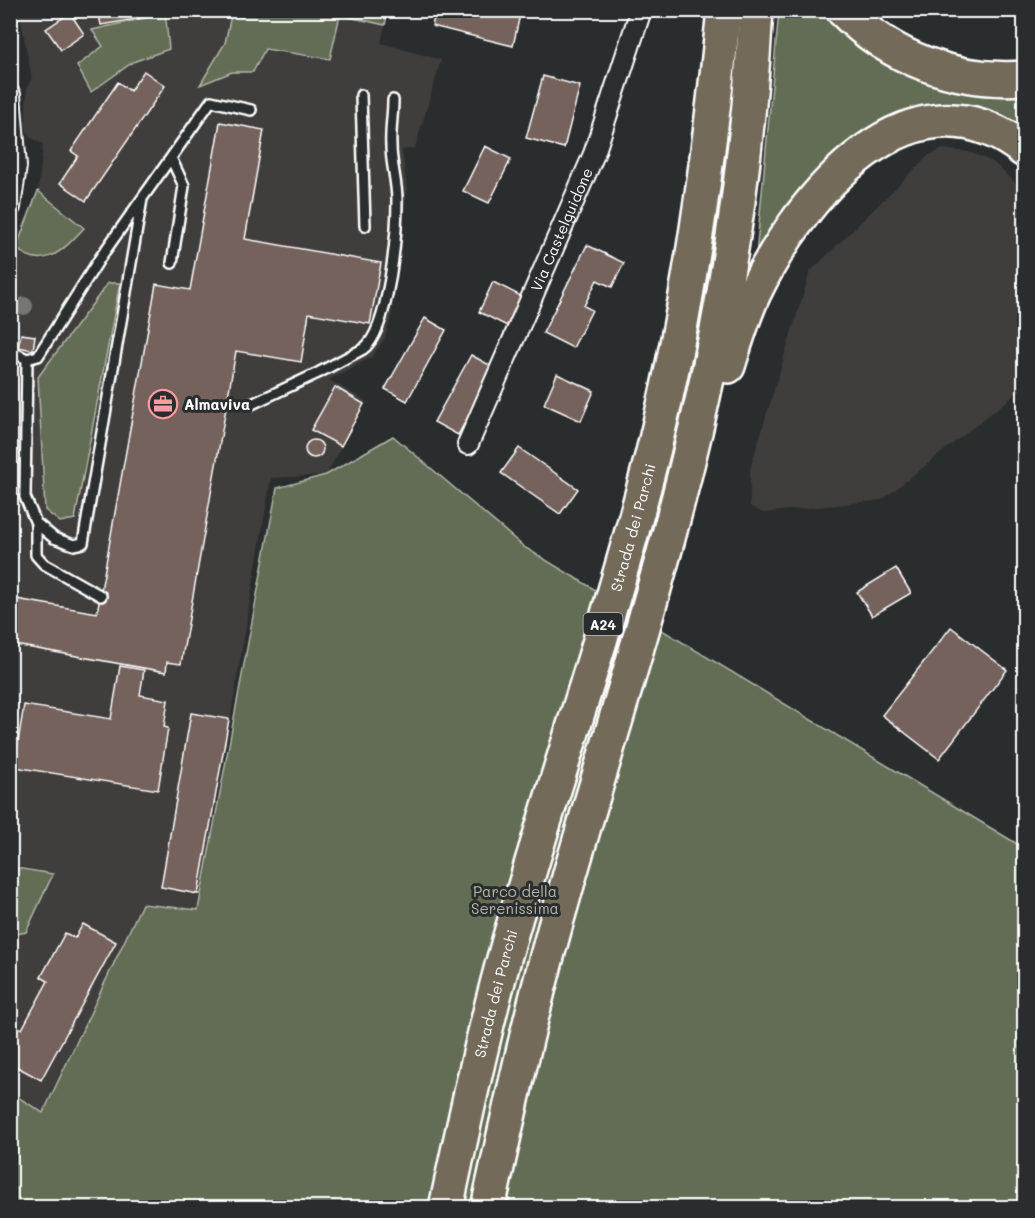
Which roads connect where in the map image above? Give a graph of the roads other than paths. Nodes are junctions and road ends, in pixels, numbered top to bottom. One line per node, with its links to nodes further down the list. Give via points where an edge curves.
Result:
1 (641, 10): 20 (street, Via Castelguidone, via 594,154)
2 (756, 10): 21 (highway, A24, via 748,122 734,228 716,338)
3 (843, 10): 5 (highway, via 890,48 935,68 981,79)
4 (720, 18): 24 (highway, Strada dei Parchi / A24, via 699,222 657,436 516,916 480,1049)
5 (1024, 78)
6 (10, 95): 10 (street)
7 (362, 95): 15 (lane)
8 (393, 100): 19 (lane, via 391,145 397,200 387,300 378,330 363,349)
9 (251, 110): 12 (lane, via 211,101)
10 (12, 129): 14 (street, via 16,175)
11 (1024, 150): 21 (highway, via 981,125 929,121 906,126 877,143 830,185 791,232 755,291)
12 (171, 158): 13 (lane); 16 (lane, via 184,186)
13 (142, 199): 18 (lane, via 47,344 38,356); 22 (lane, via 83,543 74,545 54,538)
14 (10, 207)
15 (365, 226)
16 (172, 263)
17 (10, 351): 18 (lane)
18 (27, 359): 22 (lane, via 25,497)
19 (252, 404)
20 (468, 444)
21 (677, 505): 25 (highway, A24, via 554,932 521,1055)
22 (36, 523): 23 (lane, via 36,555 50,568)
23 (101, 596)
24 (446, 1208)
25 (488, 1208)

